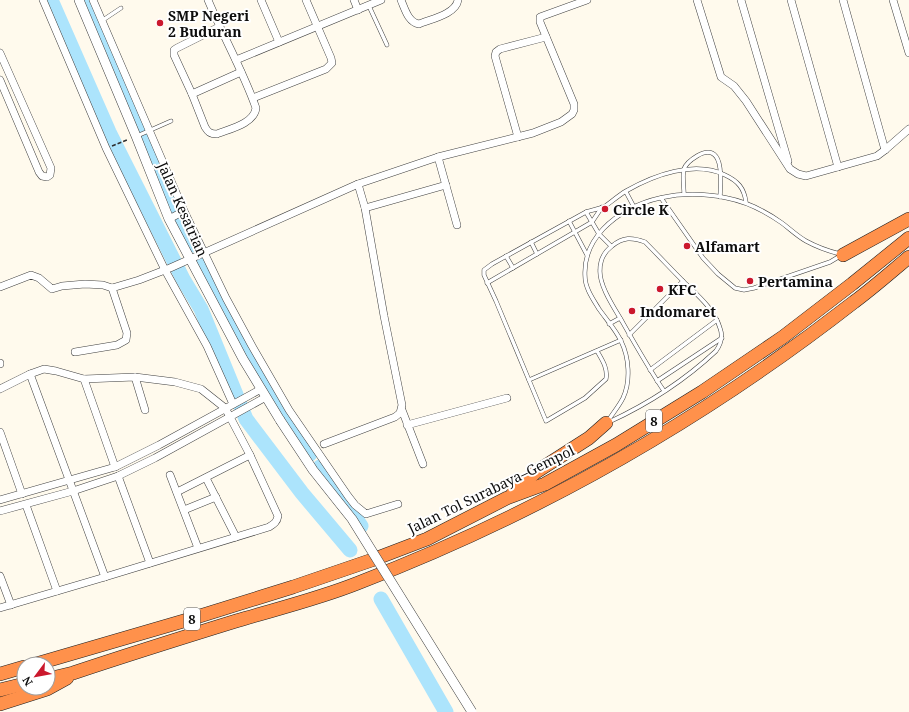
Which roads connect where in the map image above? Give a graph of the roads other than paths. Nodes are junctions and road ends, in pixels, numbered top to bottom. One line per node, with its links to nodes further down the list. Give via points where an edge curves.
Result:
1 (43, 0): 71 (street, via 106,148)
2 (79, 0): 20 (street, Jalan Kesatrian)
3 (93, 0): 20 (street)
4 (208, 0): 22 (street)
5 (261, 0): 24 (street)
6 (306, 0): 21 (street)
7 (354, 0): 19 (street)
8 (381, 0): 17 (street)
9 (401, 0): 10 (street, via 409,18 419,24 452,10)
10 (458, 0)
11 (587, 0): 23 (street, via 540,17)
12 (697, 0): 40 (street, via 721,77 734,86 746,100)
13 (741, 0): 40 (street)
14 (791, 0): 39 (street)
15 (843, 0): 37 (street)
16 (893, 0): 26 (street)
17 (369, 5): 19 (street); 25 (lane)
18 (121, 8): 20 (lane)
19 (358, 10): 21 (street)
20 (96, 22): 35 (street, Jalan Kesatrian); 35 (street, via 132,92)
21 (317, 26): 24 (street); 32 (street, via 331,58 330,66)
22 (219, 27): 28 (street); 31 (street, via 174,50)
23 (546, 37): 36 (street, via 496,52); 36 (street, via 573,100 574,110 561,122)
24 (279, 42): 28 (street)
25 (387, 45)
26 (909, 52)
27 (0, 53): 30 (street, via 51,168 47,177 39,172)
28 (236, 60): 29 (street)
29 (241, 72): 31 (street); 32 (street)
30 (0, 80)
31 (192, 94): 32 (street, via 205,127 212,134 241,124 253,116 256,108)
32 (252, 98)
33 (171, 121): 35 (lane)
34 (909, 129): 37 (street)
35 (142, 134): 54 (street, Jalan Kesatrian); 54 (street)
36 (518, 137): 38 (street)
37 (885, 150): 39 (street, via 877,156)
38 (438, 157): 43 (street); 44 (street)
39 (838, 167): 40 (street, via 806,176)
40 (790, 169)
41 (684, 170): 42 (lane, via 700,169); 42 (lane, via 688,162 696,156 709,152 716,156); 45 (lane, via 647,181); 46 (lane)
42 (721, 173): 47 (lane); 49 (lane, via 741,186)
43 (358, 184): 52 (street); 68 (street)
44 (446, 185): 52 (street); 58 (street)
45 (626, 192): 50 (lane); 51 (lane)
46 (684, 194): 47 (lane); 48 (lane)
47 (720, 197): 49 (lane)
48 (661, 198): 51 (lane); 66 (lane, via 703,258 735,288 754,288 830,262)
49 (746, 202): 66 (lane, via 767,213 806,241)
50 (602, 207): 53 (lane); 57 (lane)
51 (634, 207): 60 (lane, via 607,225)
52 (365, 208): 101 (street)
53 (586, 212): 56 (lane); 57 (lane)
54 (178, 214): 68 (street, Jalan Kesatrian); 68 (street)
55 (909, 219): 66 (highway)
56 (569, 221): 59 (lane); 62 (lane)
57 (592, 222): 59 (lane); 60 (lane)
58 (457, 225)
59 (575, 232): 64 (lane); 65 (lane)
60 (599, 234): 63 (lane); 65 (lane)
61 (909, 238): 123 (highway, Jalan Tol Surabaya–Gempol / 8, via 783,337 702,392 551,481)
62 (531, 242): 64 (lane); 67 (lane)
63 (611, 246): 72 (lane, via 626,238 645,242); 77 (lane, via 602,258 599,271)
64 (538, 254): 70 (lane)
65 (587, 255): 79 (lane, via 584,277 588,290)
66 (843, 255)
67 (506, 256): 70 (lane); 73 (lane, via 484,270)
68 (195, 257): 71 (street); 76 (street, Jalan Kesatrian); 76 (street)
69 (909, 257): 141 (highway, 8, via 855,302 782,356 710,404 621,458 515,515 354,585)
70 (513, 268): 73 (lane)
71 (168, 269): 75 (street); 97 (street)
72 (683, 281): 78 (lane, via 707,305); 80 (lane)
73 (487, 283): 89 (lane)
74 (0, 287): 75 (street, via 31,275 52,289 85,284)
75 (112, 288): 84 (street, via 127,333 126,340 117,345)
76 (221, 301): 92 (street, Jalan Kesatrian); 94 (street)
77 (620, 318): 79 (lane); 80 (lane)
78 (717, 320): 81 (lane); 85 (lane)
79 (609, 324): 82 (lane)
80 (629, 335): 85 (lane)
81 (722, 338): 90 (lane); 93 (lane, via 716,351)
82 (621, 340): 83 (lane); 104 (lane, via 627,364 625,393)
83 (596, 351): 89 (lane); 89 (lane, via 605,366 606,379 585,398 548,421)
84 (76, 352)
85 (650, 370): 90 (lane)
86 (30, 374): 88 (street, via 44,369); 91 (street); 116 (street)
87 (135, 377): 88 (street); 98 (street, via 175,382 201,389); 99 (street)
88 (84, 379): 112 (street)
89 (529, 380)
90 (657, 380): 93 (lane)
91 (0, 389)
92 (260, 390): 96 (street, Jalan Kesatrian); 97 (street)
93 (664, 391): 104 (lane)
94 (280, 396): 96 (street); 100 (street)
95 (507, 398): 105 (street)
96 (267, 400): 102 (street); 103 (street, Jalan Kesatrian)
97 (235, 403): 98 (street)
98 (225, 408): 102 (street); 112 (street, via 159,446)
99 (145, 410)
100 (288, 410): 103 (street); 107 (street)
101 (402, 410): 105 (street); 108 (street, via 395,417)
102 (230, 417): 110 (street); 114 (street)
103 (279, 417): 147 (street, Jalan Kesatrian, bridge, via 313,470 356,525)
104 (606, 423): 123 (highway, via 582,443 536,472)
105 (407, 425): 111 (street)
106 (0, 432): 120 (street)
107 (311, 441): 108 (street); 109 (street)
108 (324, 444): 109 (street)
109 (319, 454): 126 (street, via 348,496 366,514)
110 (250, 455): 115 (street); 131 (street, via 278,520 269,527)
111 (423, 464)
112 (115, 466): 114 (street); 114 (street); 116 (street)
113 (170, 475): 119 (street)
114 (118, 476): 118 (street); 133 (street)
115 (206, 478): 119 (street); 122 (street)
116 (69, 481): 117 (street); 118 (street)
117 (33, 491): 120 (street); 125 (street)
118 (73, 491): 125 (street); 135 (street)
119 (177, 492): 129 (street)
120 (22, 494): 121 (street)
121 (12, 497): 124 (street); 128 (street)
122 (216, 497): 129 (street); 131 (street)
123 (507, 498): 139 (highway, Jalan Tol Surabaya–Gempol / 8, via 426,539 372,560 187,620)
124 (0, 500)
125 (36, 502): 127 (street)
126 (398, 504)
127 (26, 505): 128 (street); 136 (street)
128 (16, 507): 130 (street)
129 (184, 510): 132 (street)
130 (0, 511)
131 (236, 537): 132 (street)
132 (198, 548): 133 (street)
133 (150, 563): 135 (street)
134 (0, 576): 137 (street)
135 (105, 577): 136 (street)
136 (57, 591): 137 (street)
137 (11, 605): 138 (street)
138 (0, 608)
139 (56, 658)
140 (16, 669): 142 (highway)
141 (73, 673): 143 (highway, 8); 146 (highway, via 64,681 47,689)
142 (0, 674)
143 (56, 677)
144 (16, 686): 145 (highway)
145 (0, 690)
146 (0, 704)
147 (472, 712)

